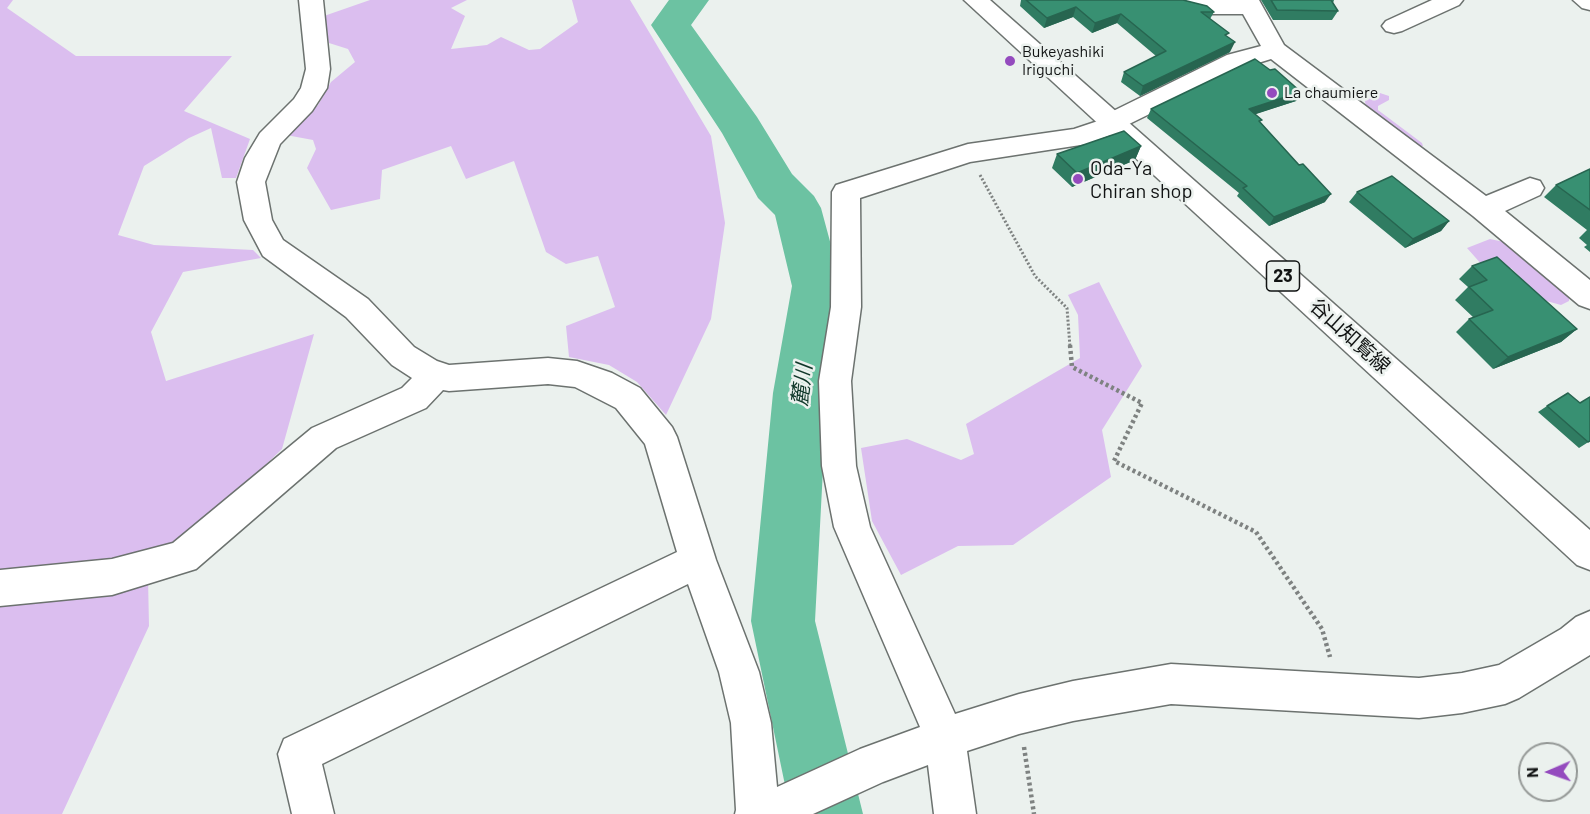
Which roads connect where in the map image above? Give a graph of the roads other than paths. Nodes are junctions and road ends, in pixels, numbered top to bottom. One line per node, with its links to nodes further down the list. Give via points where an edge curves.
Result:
1 (311, 0): 14 (street, via 318,69 314,88 269,140 259,158 251,182 258,220 273,248 357,308 403,356)
2 (976, 0): 10 (street, 谷山知覧線 / 23)
3 (1178, 0): 7 (street, via 1204,7)
4 (1451, 0): 8 (street)
5 (1585, 0): 6 (street)
6 (1590, 3)
7 (1249, 4): 9 (street)
8 (1394, 26)
9 (1275, 50): 10 (street, via 1236,62); 12 (street)
10 (1112, 122): 15 (street, 谷山知覧線 / 23); 19 (street, via 1107,128 1078,138 968,153 846,192 846,308 835,381 839,466 852,527)
11 (1530, 188): 12 (street)
12 (1484, 209): 13 (street)
13 (1590, 297)
14 (437, 374): 16 (street, via 449,378 548,371 578,374 628,398 660,437); 17 (street, via 414,398 324,438 183,557 112,577)
15 (1590, 553)
16 (698, 560): 20 (street, via 739,672); 21 (street, via 298,754)
17 (0, 588)
18 (1590, 630): 19 (street, via 1575,644 1505,684 1462,693 1419,698 1171,684 1018,714)
19 (945, 738): 20 (street); 22 (street)
20 (764, 812)
21 (313, 814)
22 (955, 814)

